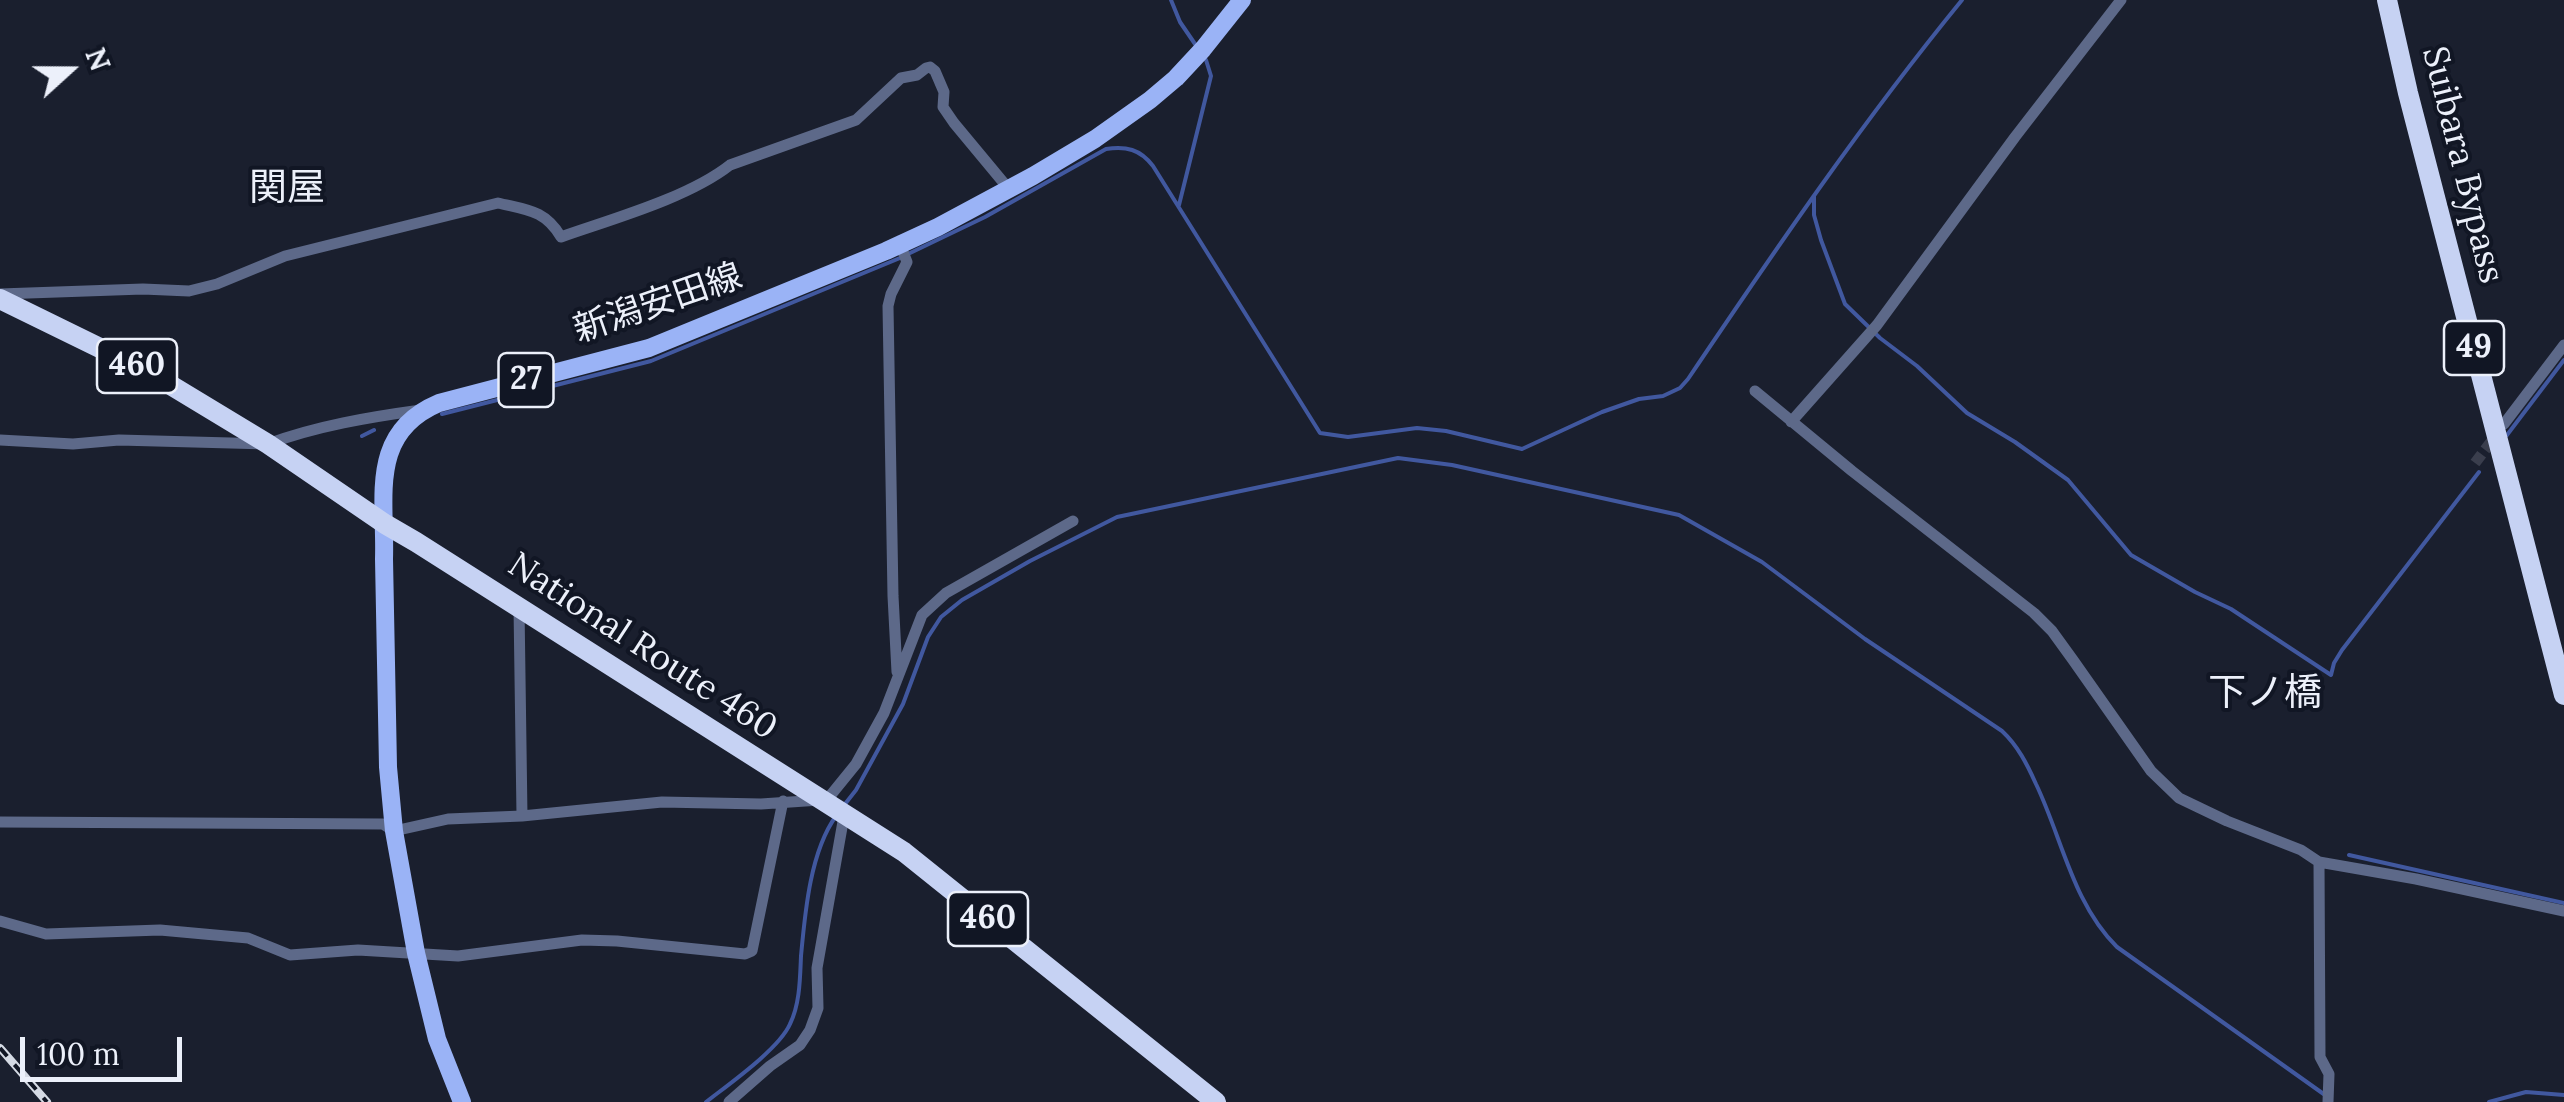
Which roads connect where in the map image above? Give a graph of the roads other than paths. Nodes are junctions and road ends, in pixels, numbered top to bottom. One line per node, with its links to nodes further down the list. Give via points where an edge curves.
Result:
1 (1242, 0): 4 (main road, 新潟安田線 / 27, via 1190,64 1150,100)
2 (2121, 0): 10 (street, via 1877,325)
3 (2387, 0): 18 (highway, Suibara Bypass / 49)
4 (1008, 188): 5 (main road, 新潟安田線 / 27); 6 (street, via 954,123 935,71 926,68 901,78 856,120 561,237 552,222 498,202 286,256 189,290)
5 (900, 244): 9 (main road, 新潟安田線 / 27, via 649,348); 17 (street, via 908,262 888,306)
6 (0, 296): 13 (highway, National Route 460 / 460, via 150,372)
7 (2564, 345): 11 (street)
8 (1755, 391): 10 (street)
9 (422, 410): 13 (street); 15 (main road, via 408,419 389,450)
10 (1791, 422): 24 (street, via 2034,613 2151,771 2179,798)
11 (2504, 424)
12 (0, 440): 13 (street)
13 (268, 444): 15 (highway, National Route 460 / 460)
14 (1073, 521): 17 (street, via 946,593 922,615)
15 (385, 524): 16 (highway, National Route 460 / 460); 23 (main road)
16 (519, 607): 20 (highway, National Route 460 / 460); 21 (street)
17 (898, 676): 20 (street, via 856,764 830,796)
18 (2564, 695)
19 (783, 801): 20 (street); 21 (street, via 662,802); 27 (street, via 752,951 745,954 617,940 458,956)
20 (831, 807): 29 (street, via 818,1008 800,1046); 30 (highway, National Route 460 / 460, via 904,852)
21 (522, 816): 23 (street)
22 (0, 822): 23 (street, via 383,824)
23 (394, 831): 27 (main road)
24 (2320, 862): 25 (street); 31 (street, via 2320,1057 2329,1074)
25 (2564, 911)
26 (0, 921): 27 (street, via 46,934 160,930 248,938 290,955)
27 (416, 953): 28 (main road, via 437,1038)
28 (462, 1102)
29 (729, 1102)
30 (1216, 1102)
31 (2328, 1102)

